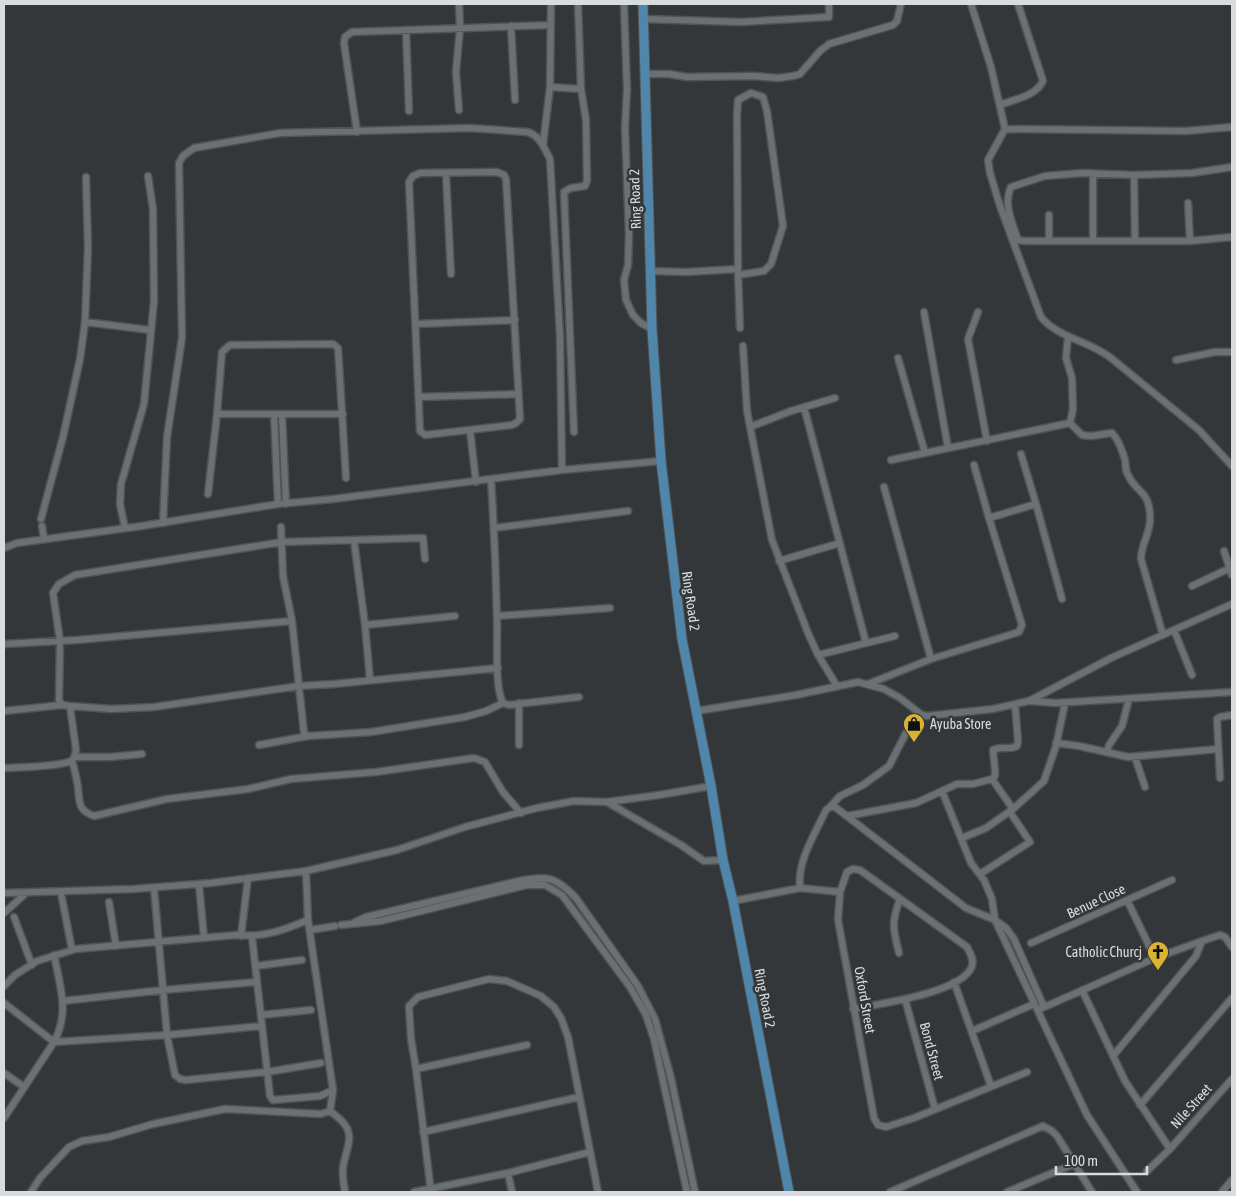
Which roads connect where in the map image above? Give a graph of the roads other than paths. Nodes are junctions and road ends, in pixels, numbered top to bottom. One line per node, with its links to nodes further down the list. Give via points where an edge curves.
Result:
1 (459, 4): 13 (street)
2 (551, 4): 11 (street)
3 (578, 4): 17 (street)
4 (624, 4): 48 (street, via 629,234 624,280 626,300 633,314)
5 (643, 4): 10 (main road, Ring Road 2)
6 (829, 4): 10 (street, via 829,17 742,22)
7 (901, 4): 15 (street, via 893,25 829,44 800,74 793,76)
8 (971, 4): 19 (street)
9 (1018, 4): 19 (street, via 1043,81 1040,88 1031,94)
10 (644, 19): 15 (main road, Ring Road 2)
11 (550, 25): 12 (street); 16 (street)
12 (511, 26): 13 (street); 18 (street)
13 (460, 28): 14 (street); 20 (street, via 456,72)
14 (406, 30): 21 (street); 24 (street, via 352,32 344,37)
15 (644, 74): 39 (main road, Ring Road 2)
16 (550, 87): 17 (street); 25 (street)
17 (581, 89): 66 (street, via 586,120 588,181 585,186 564,192)
18 (515, 100)
19 (1000, 104): 23 (street)
20 (458, 110)
21 (409, 111)
22 (1232, 127): 23 (street, via 1186,131)
23 (1005, 129): 50 (street, via 988,160 992,181 1041,317)
24 (357, 132): 25 (street, via 470,128 527,132); 86 (street, via 280,133 205,145 188,151 179,163 182,338 167,437)
25 (543, 145): 75 (street, via 550,159 554,220)
26 (1232, 167): 29 (street, via 1192,173)
27 (446, 174): 41 (street); 44 (street, via 497,172 506,179); 46 (street, via 420,173 409,182)
28 (1093, 174): 29 (street); 35 (street); 36 (street, via 1044,176 1011,187 1007,196 1009,215 1018,240)
29 (1134, 175): 37 (street)
30 (148, 176): 49 (street, via 154,242 154,302)
31 (86, 177): 45 (street)
32 (1188, 203): 38 (street)
33 (1049, 215): 36 (street)
34 (1232, 237): 38 (street)
35 (1094, 240): 36 (street); 37 (street)
36 (1049, 241)
37 (1135, 241): 38 (street)
38 (1190, 241)
39 (651, 271): 40 (street); 48 (main road, Ring Road 2)
40 (738, 272): 40 (street, via 764,271 771,264 783,226 767,111 763,97 752,93 738,100); 47 (street)
41 (451, 274)
42 (924, 312): 68 (street)
43 (978, 312): 67 (street, via 968,340)
44 (515, 320): 46 (street); 55 (street)
45 (85, 322): 49 (street); 90 (street, via 64,438 42,523)
46 (416, 324): 56 (street)
47 (740, 328)
48 (652, 329): 72 (main road, Ring Road 2)
49 (150, 330): 88 (street, via 144,404 121,484)
50 (1068, 336): 63 (street, via 1066,358 1072,378 1073,409); 74 (street, via 1111,358 1199,430)
51 (742, 346): 64 (street)
52 (1232, 352): 54 (street, via 1214,352)
53 (898, 358): 69 (street)
54 (1176, 360)
55 (518, 394): 56 (street); 65 (street, via 520,419 516,423)
56 (418, 397): 65 (street, via 420,431 425,436)
57 (835, 398): 58 (street)
58 (804, 407): 64 (street); 93 (street)
59 (216, 414): 60 (street); 62 (street, via 222,352 227,346 333,344 338,348); 80 (street)
60 (274, 414): 61 (street); 81 (street)
61 (282, 414): 62 (street); 82 (street)
62 (343, 414): 76 (street)
63 (1070, 423): 67 (street); 109 (street, via 1082,435 1112,433 1115,436 1125,460 1125,470 1149,504 1150,521 1141,559)
64 (750, 427): 97 (street, via 770,530)
65 (470, 430): 78 (street)
66 (574, 432)
67 (987, 441): 68 (street)
68 (948, 448): 69 (street)
69 (925, 453): 71 (street)
70 (1021, 454): 83 (street)
71 (891, 460)
72 (661, 461): 75 (street); 133 (main road, Ring Road 2, via 682,639)
73 (974, 465): 85 (street)
74 (1232, 466)
75 (562, 470): 77 (street)
76 (346, 478)
77 (490, 480): 78 (street); 89 (street)
78 (476, 482): 82 (street)
79 (884, 487): 115 (street)
80 (208, 494)
81 (278, 504): 82 (street); 86 (street)
82 (286, 504)
83 (1036, 504): 85 (street); 101 (street)
84 (628, 511): 89 (street)
85 (989, 518): 115 (street, via 1022,625 1019,632)
86 (163, 523): 88 (street)
87 (281, 527): 92 (street)
88 (124, 528): 90 (street)
89 (494, 528): 105 (street)
90 (44, 539): 94 (street)
91 (354, 541): 92 (street); 96 (street, via 423,538); 107 (street)
92 (282, 542): 106 (street, via 283,576); 111 (street, via 71,577 59,584 53,593)
93 (840, 543): 97 (street); 112 (street)
94 (4, 548)
95 (1224, 551): 98 (street)
96 (425, 559)
97 (780, 561): 114 (street)
98 (1230, 568): 99 (street); 100 (street)
99 (1232, 576)
100 (1192, 586)
101 (1062, 599)
102 (1232, 604): 108 (street)
103 (610, 608): 105 (street)
104 (454, 616): 107 (street)
105 (497, 616): 116 (street)
106 (292, 621): 111 (street); 120 (street)
107 (365, 625): 118 (street)
108 (1174, 630): 109 (street); 117 (street)
109 (1163, 635): 125 (street)
110 (895, 636): 112 (street)
111 (60, 641): 113 (street); 129 (street, via 59,700)
112 (866, 643): 114 (street)
113 (5, 644)
114 (818, 655): 121 (street)
115 (931, 659): 119 (street)
116 (498, 668): 118 (street); 126 (street)
117 (1192, 674)
118 (370, 680): 120 (street)
119 (868, 684): 121 (street, via 858,682); 134 (street, via 900,698)
120 (299, 686): 131 (street, via 154,706 111,709); 136 (street, via 304,733)
121 (837, 686): 133 (street)
122 (1232, 692): 124 (street)
123 (579, 697): 127 (street)
124 (1129, 699): 128 (street); 141 (street, via 1122,726)
125 (1029, 701): 128 (street); 130 (street)
126 (503, 703): 127 (street); 136 (street, via 465,717 371,732)
127 (519, 703): 139 (street)
128 (1065, 703): 137 (street)
129 (62, 704): 131 (street); 132 (street)
130 (1015, 704): 134 (street); 147 (street, via 1018,741 1016,746 993,750 995,770)
131 (70, 706): 144 (street)
132 (4, 711)
133 (696, 711): 148 (main road, Ring Road 2)
134 (922, 715): 152 (street, via 906,733 889,766 840,796)
135 (1232, 716): 140 (street, via 1217,719)
136 (308, 736): 138 (street)
137 (1056, 743): 141 (street); 153 (street, via 1044,781)
138 (259, 745)
139 (519, 745)
140 (1218, 749): 143 (street); 146 (street)
141 (1107, 752): 143 (street)
142 (142, 754): 144 (street)
143 (1135, 757): 149 (street)
144 (74, 758): 145 (street, via 62,764); 154 (street, via 79,804 94,816 168,799 248,789 290,779 376,772 474,758 485,762 503,792)
145 (4, 768)
146 (1220, 778)
147 (992, 779): 150 (street, via 957,784); 153 (street)
148 (711, 786): 151 (street); 157 (main road, Ring Road 2)
149 (1145, 787)
150 (942, 791): 155 (street, via 916,803); 156 (street)
151 (607, 802): 154 (street, via 574,801); 157 (street, via 704,862)
152 (830, 807): 155 (street); 164 (street, via 808,849 800,874)
153 (1012, 811): 156 (street, via 986,828); 159 (street, via 1030,842)
154 (521, 813): 158 (street, via 465,827 397,850)
155 (847, 816): 177 (street, via 966,908)
156 (962, 838): 159 (street, via 971,862)
157 (723, 860): 172 (main road, Ring Road 2)
158 (306, 871): 160 (street); 176 (street)
159 (980, 874): 177 (street, via 992,898)
160 (248, 878): 162 (street); 179 (street)
161 (1172, 880): 171 (street, Benue Close)
162 (198, 884): 163 (street); 181 (street)
163 (154, 888): 167 (street); 183 (street)
164 (800, 888): 165 (street); 172 (street)
165 (840, 892): 170 (street, Oxford Street, via 847,872 853,869 860,870); 205 (street, Oxford Street, via 838,920)
166 (4, 893): 168 (street)
167 (61, 893): 168 (street); 187 (street)
168 (25, 894): 174 (street)
169 (470, 895): 178 (street); 219 (street, via 542,877 567,888 647,1002); 221 (street, via 537,884 562,895 638,1000 654,1039)
170 (900, 899): 188 (street, via 893,929); 195 (street, via 967,947 972,966)
171 (1127, 900): 184 (street, Benue Close); 190 (street)
172 (733, 901): 246 (main road, Ring Road 2)
173 (108, 902): 185 (street)
174 (4, 913)
175 (14, 917): 192 (street)
176 (308, 920): 178 (street); 180 (street, via 284,930)
177 (995, 920): 203 (street, via 1014,939); 204 (street)
178 (310, 930): 224 (street)
179 (241, 936): 180 (street); 181 (street)
180 (252, 937): 193 (street)
181 (204, 938): 183 (street)
182 (1202, 941): 186 (street, via 1220,935); 190 (street); 213 (street, via 1196,956)
183 (160, 942): 185 (street); 197 (street)
184 (1030, 943)
185 (116, 946): 187 (street)
186 (1232, 946)
187 (72, 950): 189 (street)
188 (899, 953)
189 (54, 955): 192 (street); 201 (street)
190 (1155, 958): 198 (street)
191 (302, 960): 193 (street)
192 (32, 965): 196 (street)
193 (256, 966): 194 (street)
194 (257, 982): 197 (street); 207 (street)
195 (954, 982): 200 (street); 209 (street)
196 (4, 986)
197 (163, 990): 201 (street); 210 (street)
198 (1082, 990): 203 (street); 213 (street)
199 (1232, 998): 226 (street)
200 (905, 999): 205 (street); 227 (street, Bond Street)
201 (63, 1001): 211 (street, via 61,1029)
202 (4, 1003): 211 (street)
203 (1046, 1006): 204 (street)
204 (1036, 1007): 209 (street); 238 (street, via 1088,1115)
205 (853, 1009): 227 (street, Oxford Street, via 878,1125 886,1127)
206 (310, 1010): 207 (street)
207 (260, 1014): 208 (street)
208 (262, 1026): 210 (street); 216 (street)
209 (972, 1031): 222 (street)
210 (167, 1035): 211 (street); 216 (street, via 175,1074 180,1079)
211 (54, 1042): 223 (street)
212 (527, 1045): 215 (street)
213 (1113, 1056): 226 (street)
214 (321, 1063): 216 (street)
215 (416, 1069): 225 (street, via 408,1013 412,1002 418,997 489,979 507,981 541,996 561,1018 568,1036); 230 (street)
216 (267, 1072): 224 (street, via 273,1100 320,1096)
217 (1026, 1072): 222 (street)
218 (4, 1073): 223 (street)
219 (671, 1078): 221 (street); 245 (street)
220 (1232, 1079): 231 (street, Nile Street)
221 (663, 1080): 244 (street)
222 (991, 1086): 227 (street)
223 (24, 1088): 229 (street)
224 (333, 1090): 228 (street)
225 (579, 1096): 230 (street); 232 (street)
226 (1140, 1105): 231 (street)
227 (935, 1109)
228 (330, 1111): 239 (street, via 320,1114 225,1109 82,1141 69,1147); 240 (street, via 349,1133 343,1166)
229 (4, 1118)
230 (423, 1132): 237 (street)
231 (1170, 1148): 234 (street, Nile Street)
232 (590, 1152): 235 (street); 243 (street)
233 (1074, 1164): 247 (street, via 1057,1136 1043,1126); 248 (street); 249 (street)
234 (1147, 1171)
235 (508, 1174): 237 (street); 242 (street)
236 (1232, 1180): 250 (street)
237 (431, 1191): 241 (street)
238 (1134, 1191)
239 (31, 1192)
240 (346, 1192)
241 (414, 1192)
242 (512, 1192)
243 (598, 1192)
244 (687, 1192)
245 (695, 1192)
246 (789, 1192)
247 (890, 1192)
248 (1007, 1192)
249 (1092, 1192)
250 (1222, 1192)

